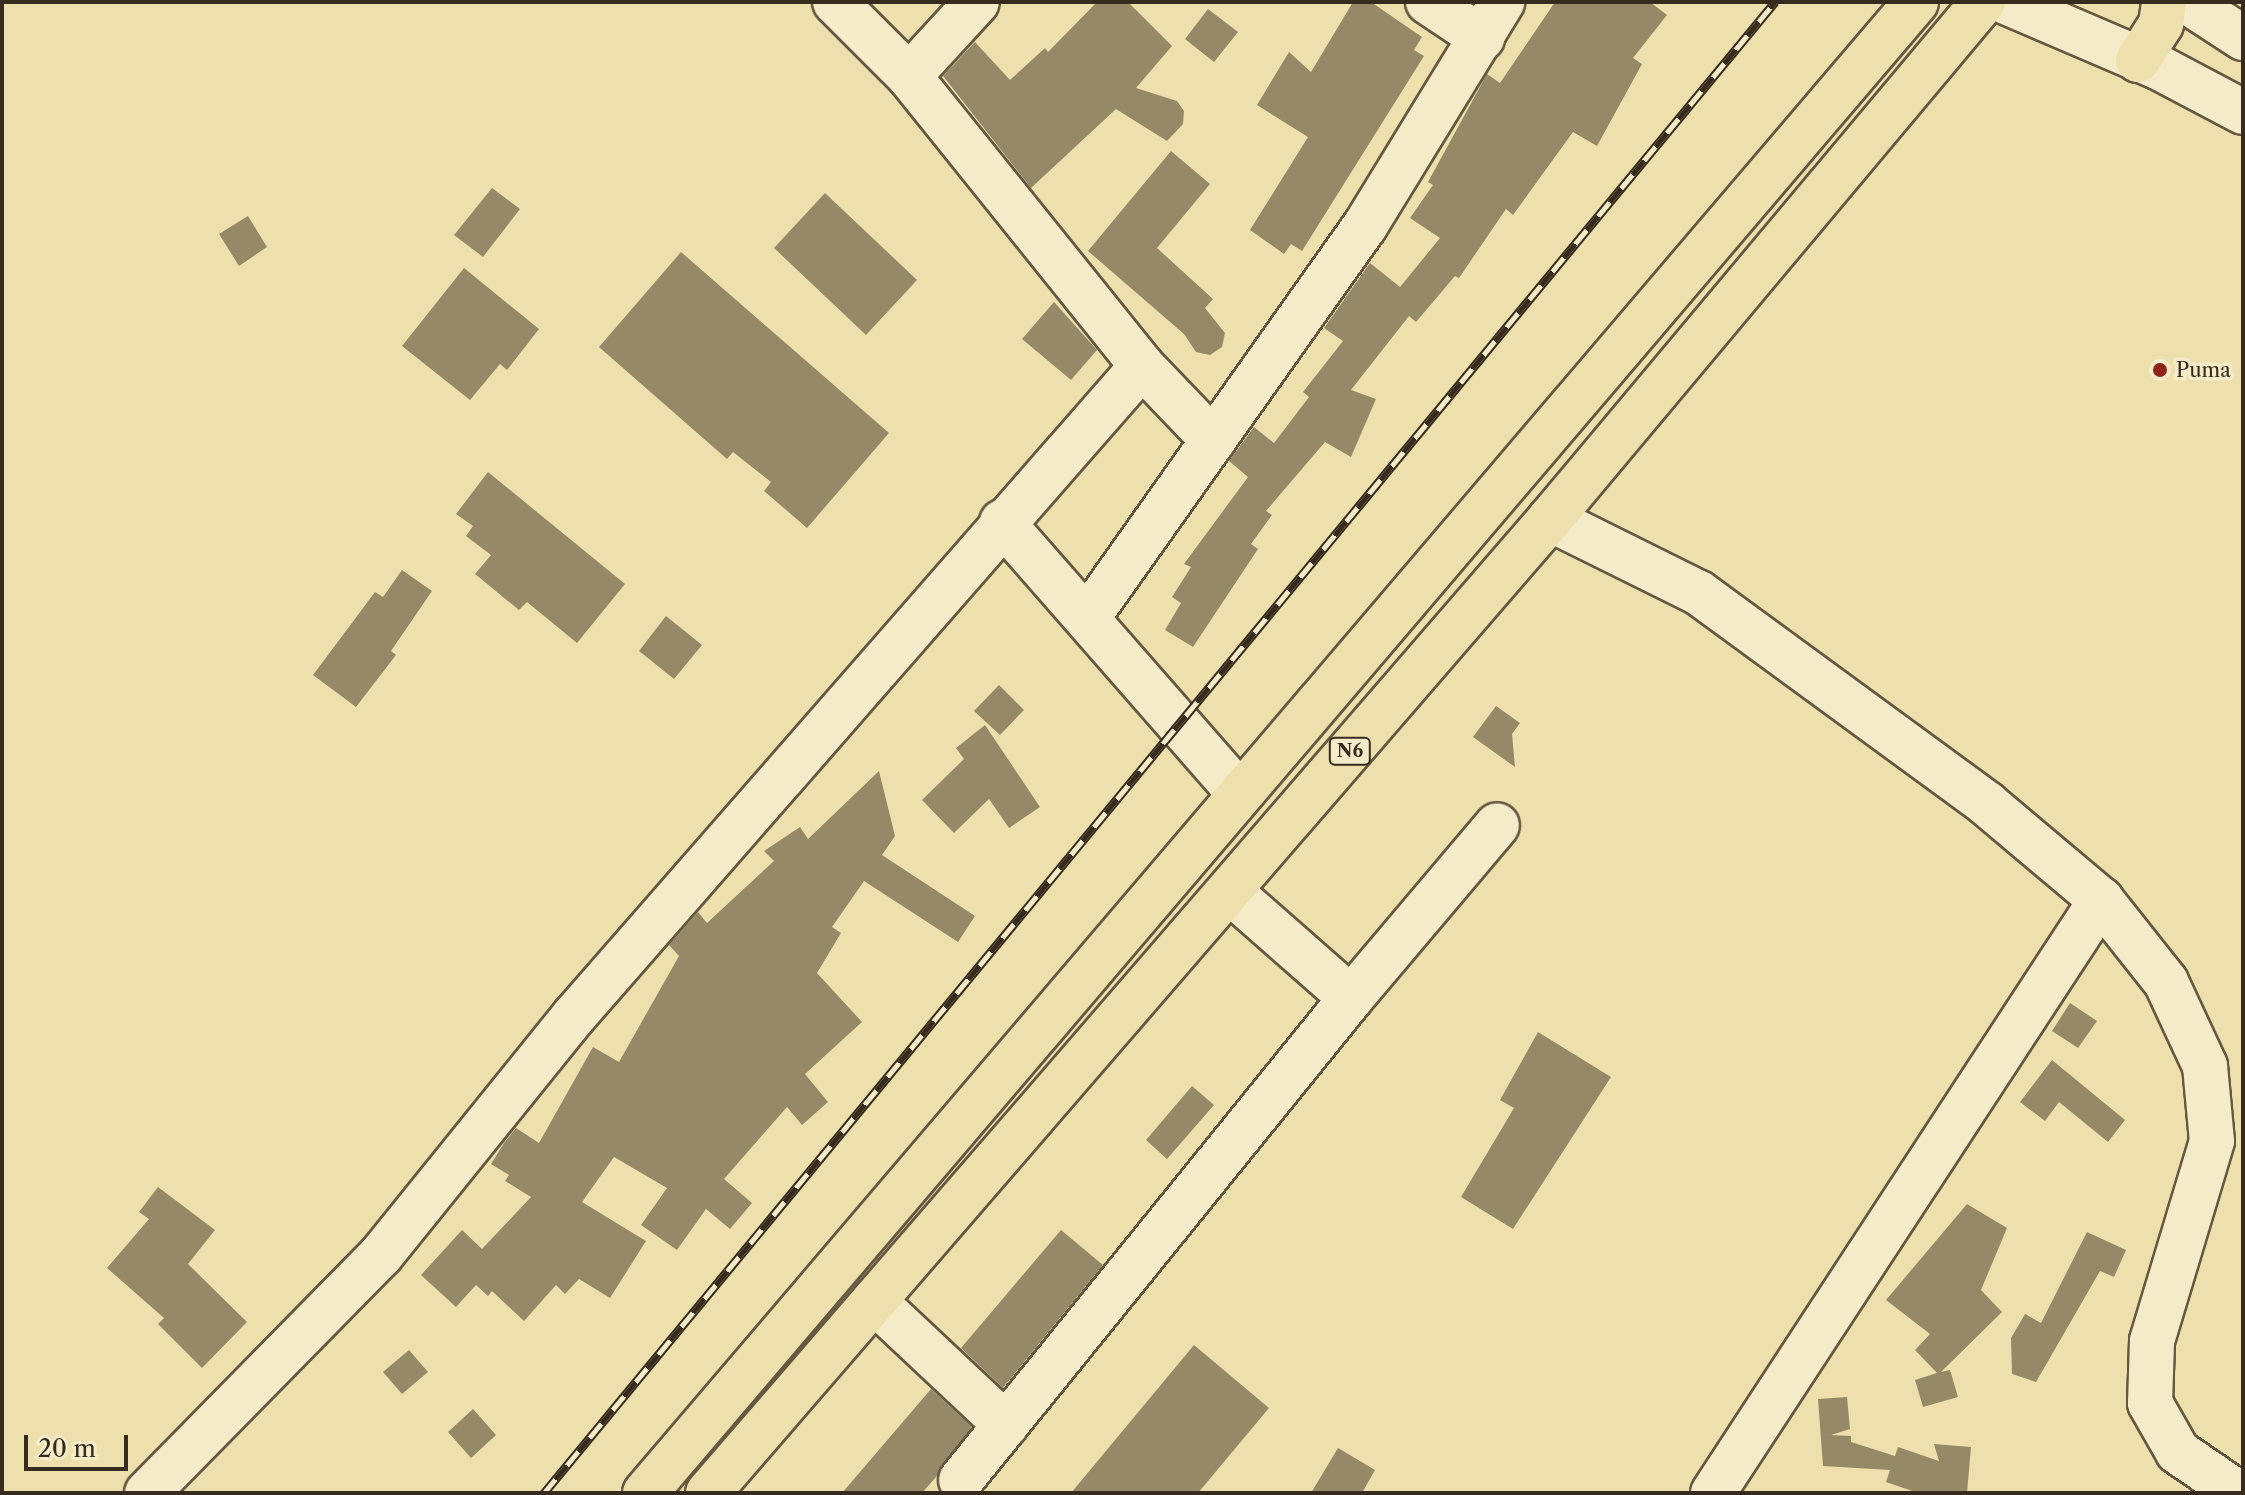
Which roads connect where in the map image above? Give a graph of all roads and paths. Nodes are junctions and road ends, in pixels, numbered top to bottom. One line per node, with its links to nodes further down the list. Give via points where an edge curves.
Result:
1 (835, 2): 12 (street)
2 (977, 2): 12 (street)
3 (1428, 2): 9 (street)
4 (1916, 2): 19 (highway)
5 (1983, 2): 16 (highway, N6)
6 (2006, 2): 11 (street)
7 (2164, 2): 11 (highway, via 2161,24)
8 (2188, 2): 10 (street)
9 (1492, 20): 15 (street, via 1365,226)
10 (2243, 38)
11 (2138, 60): 13 (street)
12 (909, 76): 14 (street)
13 (2243, 112)
14 (1142, 366): 15 (street); 17 (street)
15 (1213, 440): 18 (street)
16 (1550, 519): 21 (highway, N6); 22 (street, via 1699,593 1987,804)
17 (1002, 522): 18 (street); 29 (street, via 574,1016 381,1255)
18 (1088, 617): 19 (street)
19 (1239, 793): 30 (highway)
20 (1497, 825): 23 (street)
21 (1229, 891): 23 (street); 26 (highway, N6)
22 (2101, 900): 25 (street, via 2166,982 2205,1066 2212,1141); 32 (street)
23 (1351, 998): 27 (street)
24 (2243, 1142): 25 (street)
25 (2185, 1238): 33 (street, via 2152,1341 2150,1403 2178,1452)
26 (874, 1301): 27 (street); 31 (highway, N6)
27 (1006, 1425): 28 (street)
28 (961, 1480)
29 (147, 1493)
30 (645, 1493)
31 (708, 1493)
32 (1713, 1493)
33 (2238, 1493)

